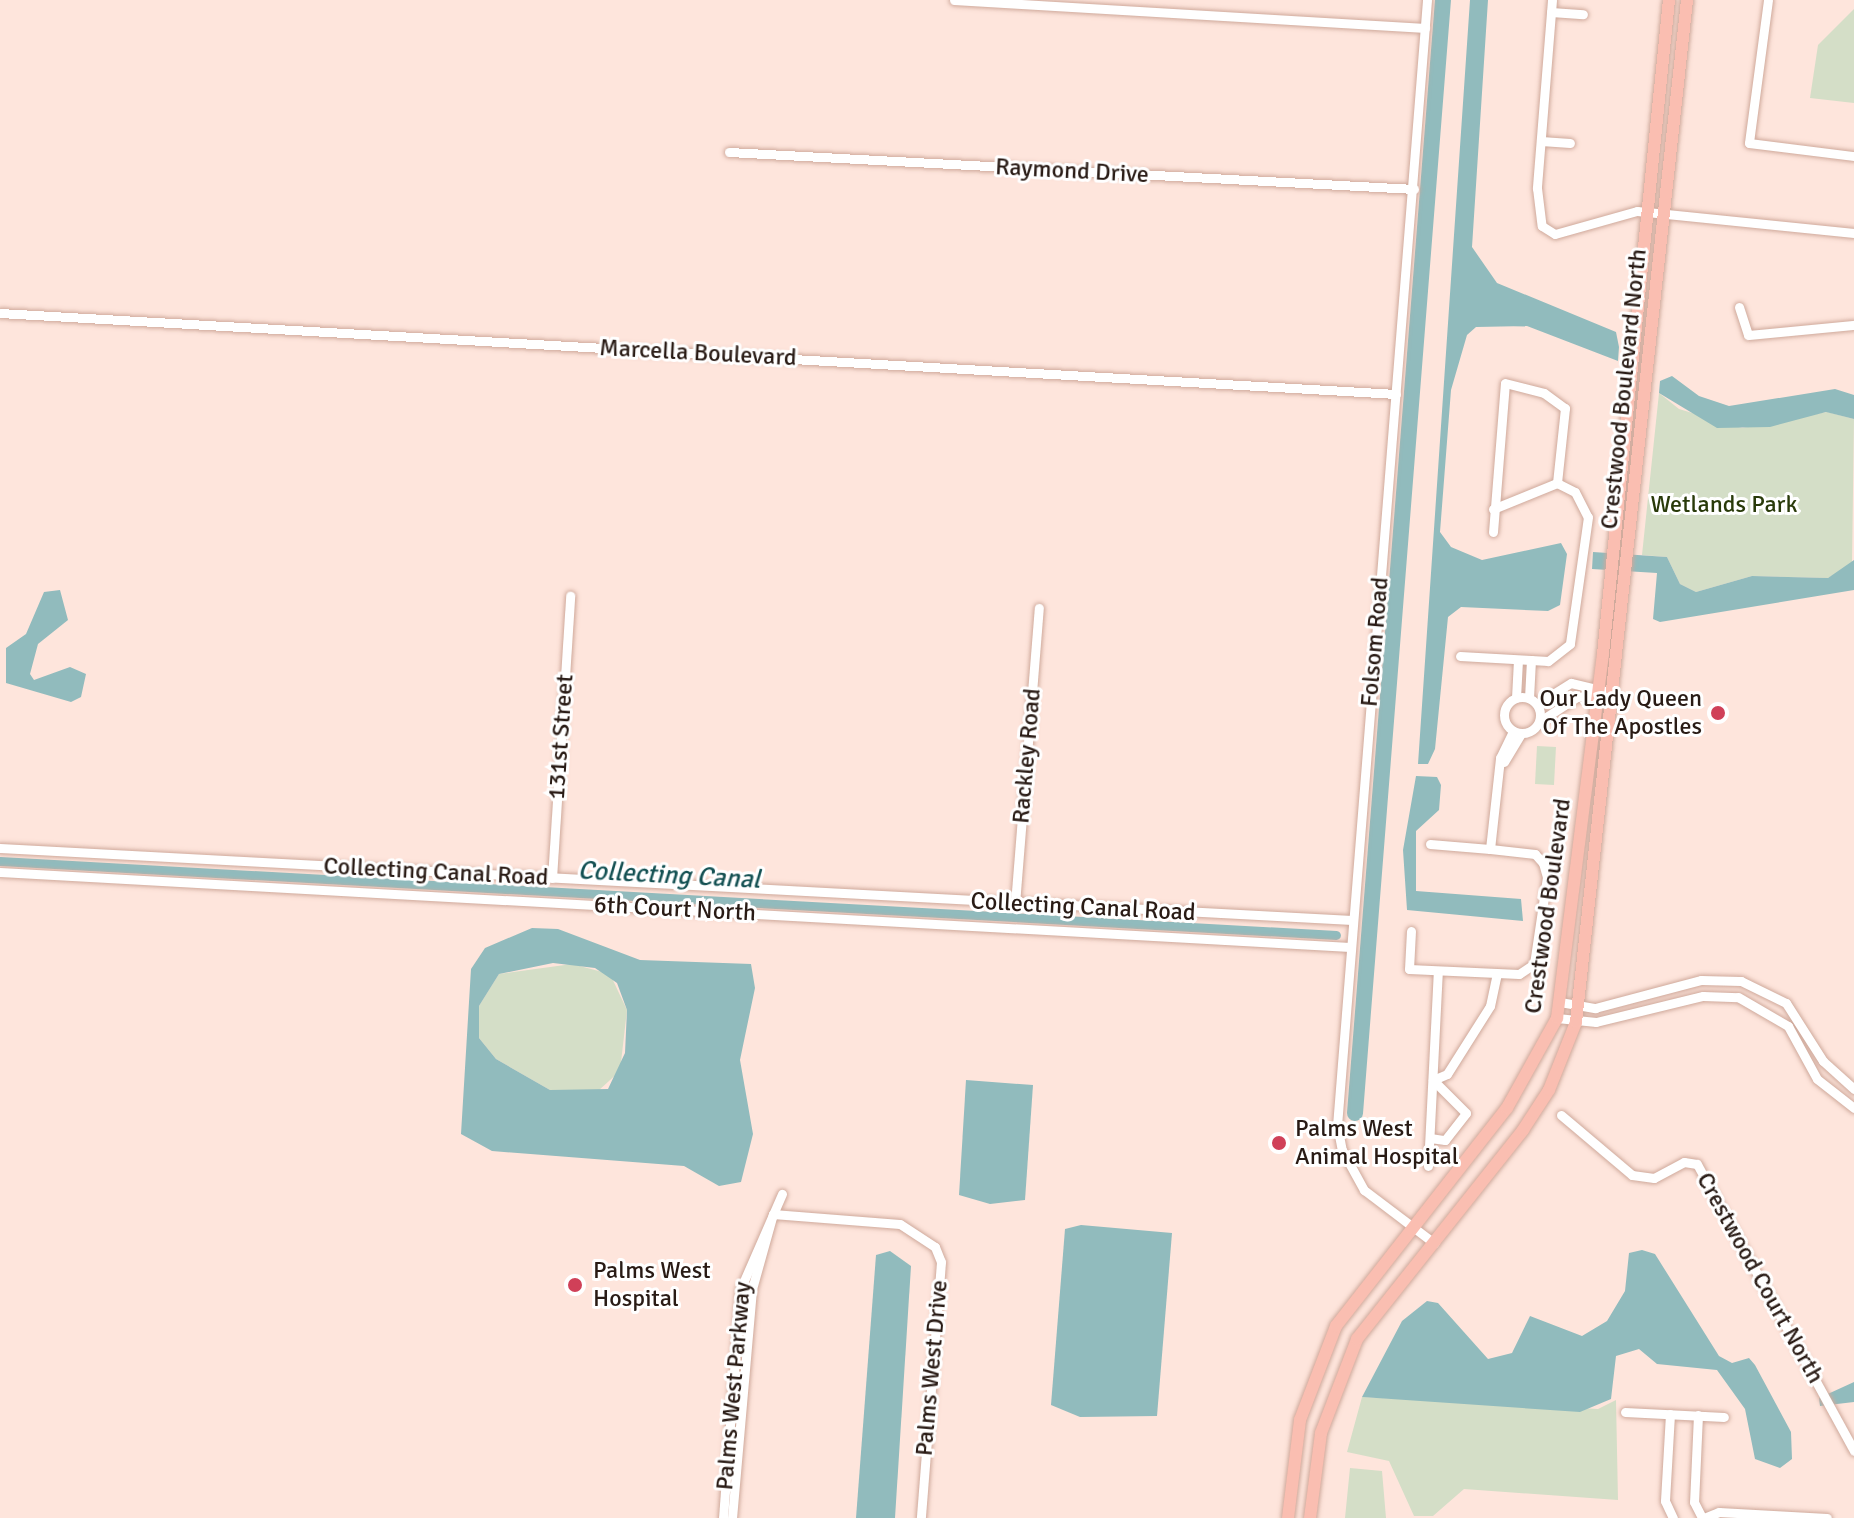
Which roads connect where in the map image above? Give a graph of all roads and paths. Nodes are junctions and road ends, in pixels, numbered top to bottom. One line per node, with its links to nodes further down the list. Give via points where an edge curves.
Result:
1 (954, 0): 9 (street)
2 (1427, 0): 9 (street, Folsom Road)
3 (1552, 0): 7 (street)
4 (1669, 0): 15 (main road, Crestwood Boulevard North)
5 (1687, 0): 16 (main road, Crestwood Boulevard North)
6 (1768, 0): 13 (street, via 1749,143)
7 (1551, 12): 8 (street); 10 (street)
8 (1583, 14)
9 (1425, 28): 14 (street, Folsom Road)
10 (1541, 141): 11 (street); 15 (street, via 1542,226 1555,234)
11 (1570, 143)
12 (729, 152): 14 (street, Raymond Drive)
13 (1854, 156)
14 (1414, 189): 21 (street, Folsom Road)
15 (1649, 212): 16 (street); 27 (main road, Crestwood Boulevard North)
16 (1664, 213): 17 (street); 31 (main road, Crestwood Boulevard North)
17 (1854, 233)
18 (1739, 307): 20 (street, via 1748,335)
19 (0, 313): 21 (street, Marcella Boulevard)
20 (1854, 325)
21 (1396, 394): 42 (street, Folsom Road)
22 (1557, 483): 23 (street); 23 (street, via 1565,408 1544,393 1505,383); 29 (street, via 1587,505 1579,614 1560,655)
23 (1493, 509): 24 (street)
24 (1493, 532)
25 (570, 596): 40 (street, 131st Street)
26 (1039, 608): 41 (street, Rackley Road)
27 (1603, 654): 30 (main road, Crestwood Boulevard)
28 (1460, 656): 29 (street)
29 (1524, 660): 32 (street)
30 (1599, 692): 31 (street); 32 (street, via 1571,683); 33 (street, via 1577,697); 47 (main road, Crestwood Boulevard)
31 (1613, 693): 35 (main road, Crestwood Boulevard North)
32 (1526, 699): 33 (street); 34 (street, via 1505,709)
33 (1540, 721): 34 (street)
34 (1514, 730): 38 (street, via 1500,769)
35 (1606, 783): 48 (main road, Crestwood Boulevard)
36 (1430, 844): 38 (street)
37 (0, 848): 40 (street, Collecting Canal Road)
38 (1490, 849): 46 (street, via 1535,854 1547,877 1534,964 1519,974)
39 (0, 872): 44 (street, 6th Court North)
40 (552, 878): 41 (street, Collecting Canal Road)
41 (1015, 904): 42 (street, Collecting Canal Road)
42 (1352, 920): 44 (street, Folsom Road)
43 (1411, 931): 45 (street, via 1409,969)
44 (1350, 947): 59 (street, Folsom Road, via 1337,1092 1342,1150 1364,1190)
45 (1438, 971): 46 (street); 51 (street)
46 (1497, 974): 51 (street, via 1490,1006 1447,1074)
47 (1560, 1002): 48 (street); 49 (main road, Crestwood Boulevard)
48 (1580, 1006): 50 (main road, Crestwood Boulevard); 52 (street, via 1701,980 1741,981 1786,1003 1823,1061)
49 (1557, 1018): 50 (street); 59 (main road, Crestwood Boulevard, via 1507,1108)
50 (1576, 1022): 53 (street, via 1703,996 1738,997 1788,1026 1817,1079); 60 (main road, Crestwood Boulevard, via 1549,1090)
51 (1433, 1080): 55 (street); 55 (street, via 1466,1113 1445,1140)
52 (1854, 1089)
53 (1854, 1108)
54 (1561, 1115): 65 (street, Crestwood Court North, via 1632,1175 1654,1178 1684,1162 1697,1164)
55 (1430, 1138): 56 (street)
56 (1428, 1166)
57 (782, 1194): 58 (street, Palms West Parkway)
58 (773, 1214): 66 (street, Palms West Parkway, via 740,1290); 67 (street, Palms West Parkway, via 752,1289); 68 (street, Palms West Drive, via 900,1224 935,1247 941,1262)
59 (1412, 1226): 60 (street, Folsom Road); 69 (main road, Crestwood Boulevard, via 1352,1302 1321,1358 1300,1420)
60 (1434, 1243): 70 (main road, Crestwood Boulevard, via 1373,1316 1342,1372 1315,1458)
61 (1625, 1412): 62 (street)
62 (1670, 1414): 63 (street); 71 (street, via 1665,1505)
63 (1698, 1415): 64 (street); 72 (street, via 1694,1502)
64 (1724, 1417)
65 (1854, 1451)
66 (723, 1518)
67 (732, 1518)
68 (921, 1518)
69 (1288, 1518)
70 (1310, 1518)
71 (1673, 1518)
72 (1703, 1518): 73 (street, via 1719,1512)
73 (1827, 1518)

